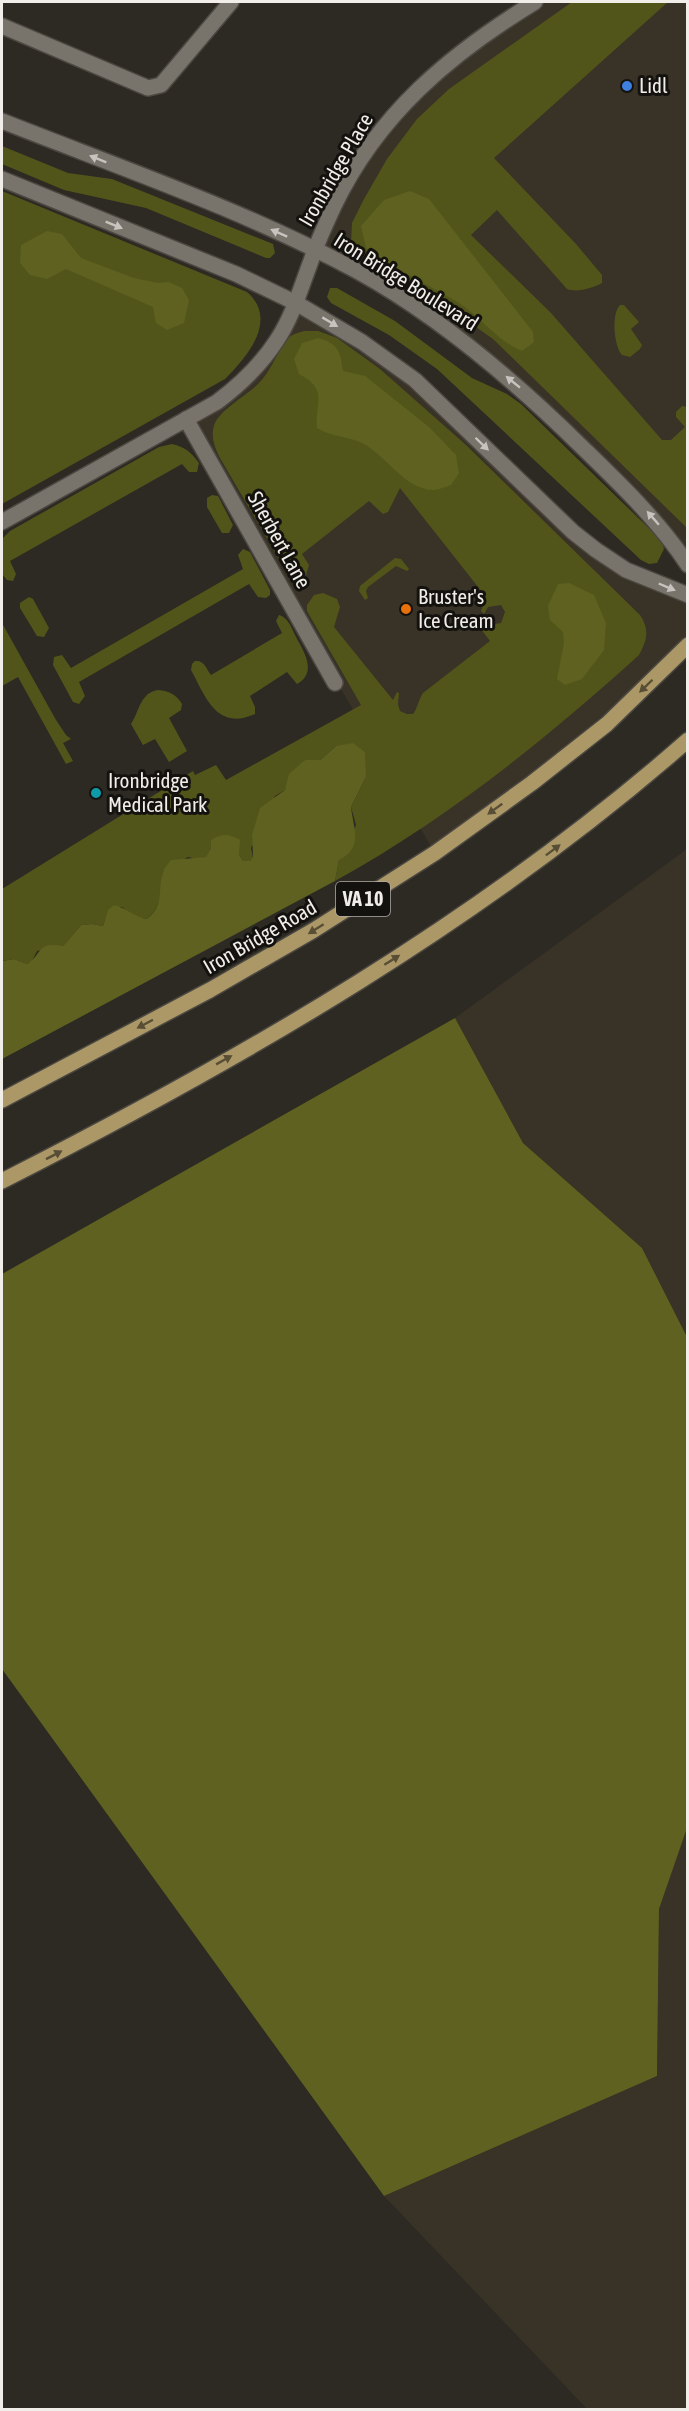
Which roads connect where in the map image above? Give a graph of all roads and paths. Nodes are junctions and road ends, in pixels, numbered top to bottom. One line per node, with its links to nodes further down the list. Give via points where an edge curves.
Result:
1 (231, 2): 3 (street, via 161,85 148,88)
2 (535, 2): 6 (street, Ironbridge Place, via 460,52 389,119 335,204)
3 (2, 26)
4 (2, 121): 6 (street, Iron Bridge Boulevard, one-way to 4)
5 (2, 179): 7 (street, one-way to 7, via 236,274)
6 (315, 249): 7 (street, Ironbridge Place); 10 (street, Iron Bridge Boulevard, one-way to 6, via 644,508 528,394 403,300)
7 (296, 303): 8 (street, Ironbridge Place, via 278,339 258,366 217,402); 11 (street, one-way to 11, via 363,342 416,380 596,550 626,570)
8 (186, 419): 9 (street, Ironbridge Place); 13 (street, Sherbert Lane)
9 (2, 522)
10 (687, 565)
11 (687, 595)
12 (687, 645): 15 (main road, Iron Bridge Road / VA 10, one-way to 15, via 607,724 435,853 257,963)
13 (335, 683)
14 (687, 740): 16 (main road, one-way to 14, via 233,1055 447,925 618,801)
15 (2, 1100)
16 (2, 1181)

